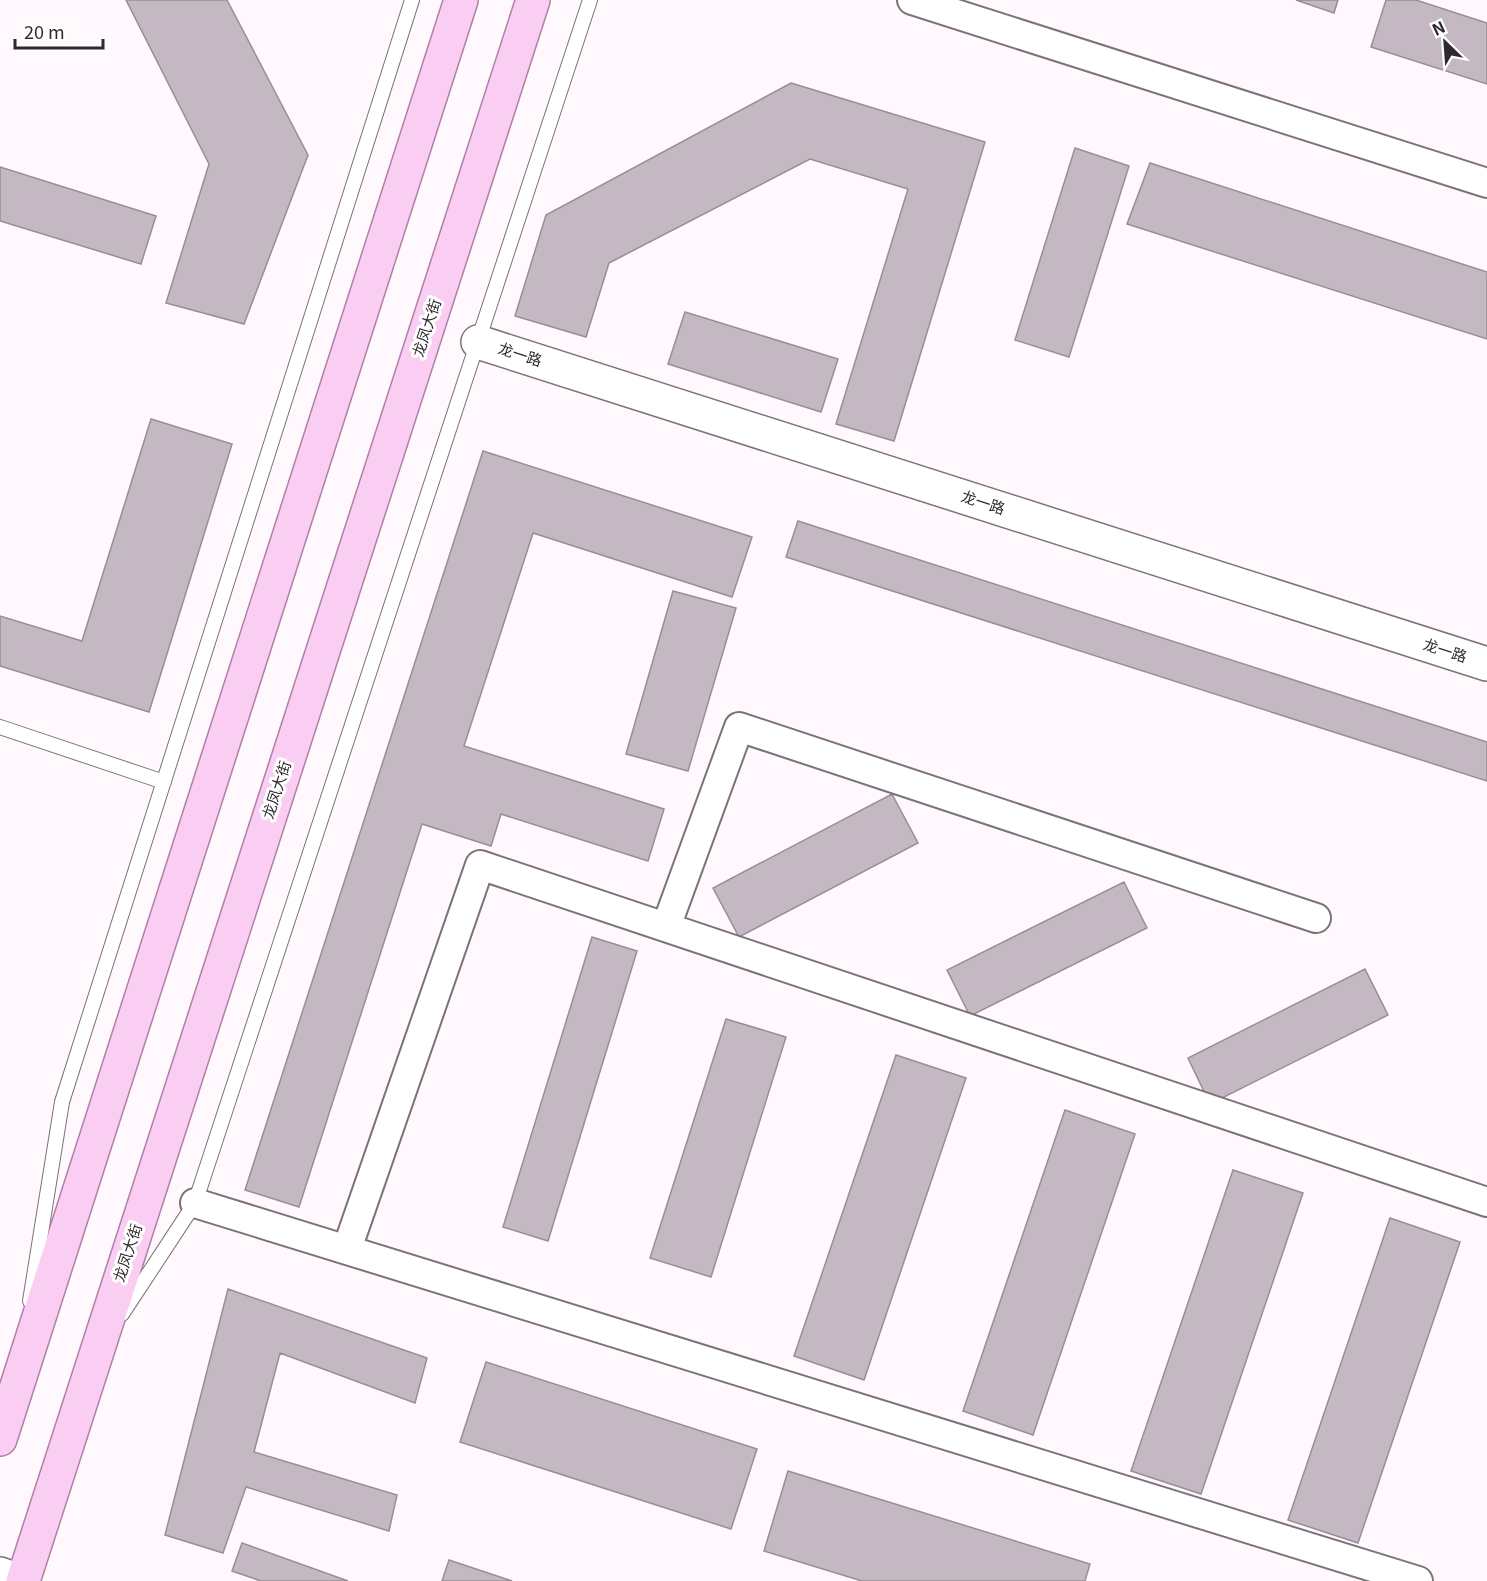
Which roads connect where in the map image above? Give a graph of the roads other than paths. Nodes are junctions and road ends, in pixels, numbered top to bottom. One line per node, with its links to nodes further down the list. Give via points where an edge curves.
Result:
1 (412, 0): 10 (lane)
2 (461, 0): 17 (main road)
3 (533, 0): 16 (main road, 龙凤大街)
4 (590, 0): 7 (lane)
5 (912, 0): 6 (street)
6 (1487, 183)
7 (478, 342): 8 (street, 龙一路); 14 (lane)
8 (1487, 664)
9 (0, 727): 10 (lane)
10 (164, 782): 17 (lane, via 62,1102)
11 (1316, 918): 12 (street, via 739,728)
12 (666, 927): 13 (street); 15 (street, via 480,865)
13 (1487, 1202)
14 (195, 1203): 15 (street); 16 (lane)
15 (347, 1249): 21 (street)
16 (95, 1354): 20 (main road, 龙凤大街)
17 (15, 1391): 18 (main road)
18 (0, 1438)
19 (0, 1574): 20 (street)
20 (22, 1581)
21 (1418, 1581)

